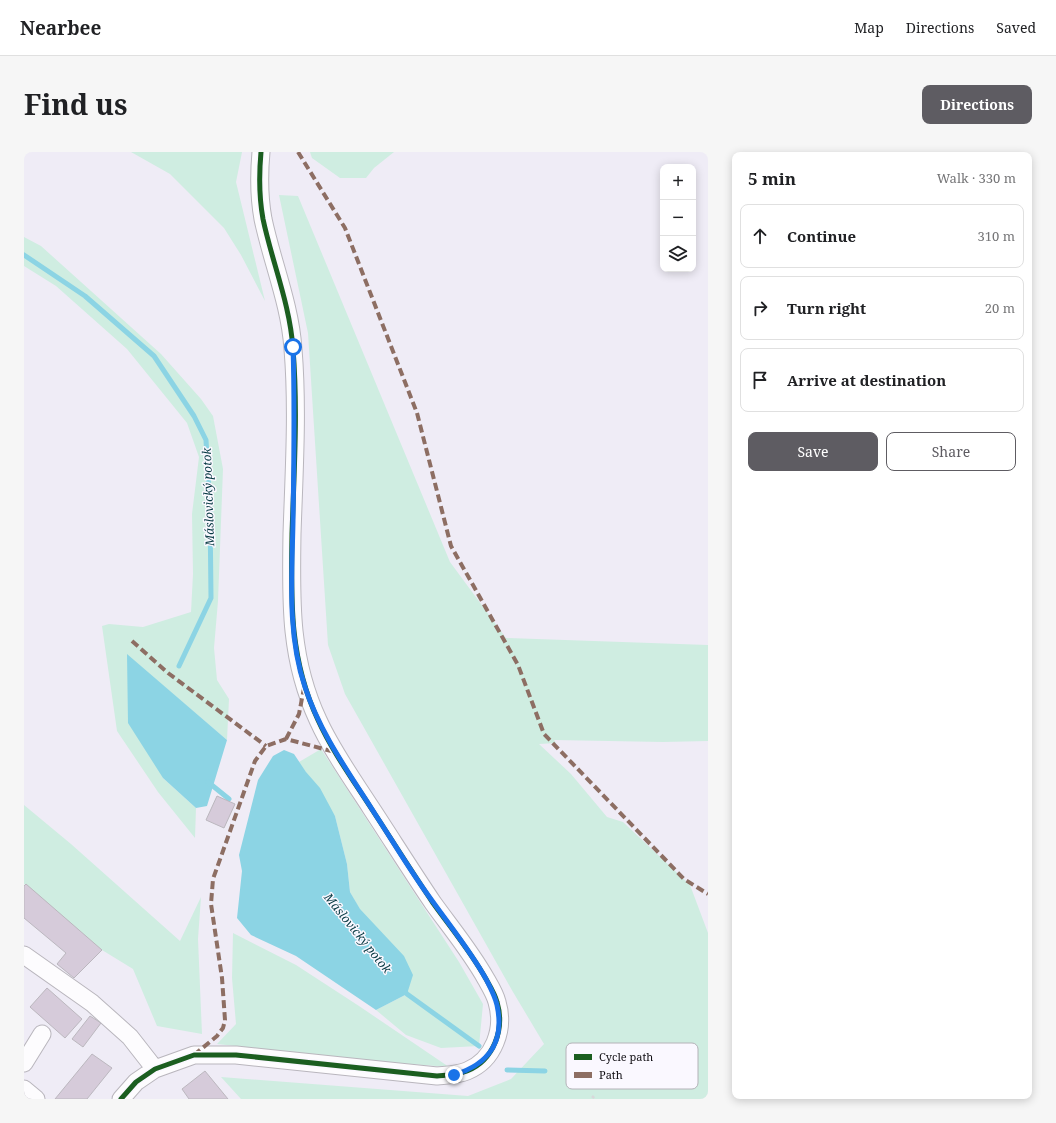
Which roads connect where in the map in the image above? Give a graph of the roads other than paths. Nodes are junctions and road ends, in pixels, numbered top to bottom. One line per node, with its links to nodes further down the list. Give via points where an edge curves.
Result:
1 (261, 152): 5 (street, via 260,196 286,303 293,347 295,413 291,591 294,638 304,686 335,752 431,900 478,966 497,1002 500,1020 492,1050 482,1062 454,1075 437,1076 214,1054 194,1054)
2 (24, 955): 5 (street, via 92,1003 130,1038)
3 (42, 1034): 4 (street)
4 (24, 1063)
5 (155, 1069): 8 (street, via 136,1082)
6 (24, 1089): 7 (street)
7 (36, 1099)
8 (121, 1099)

